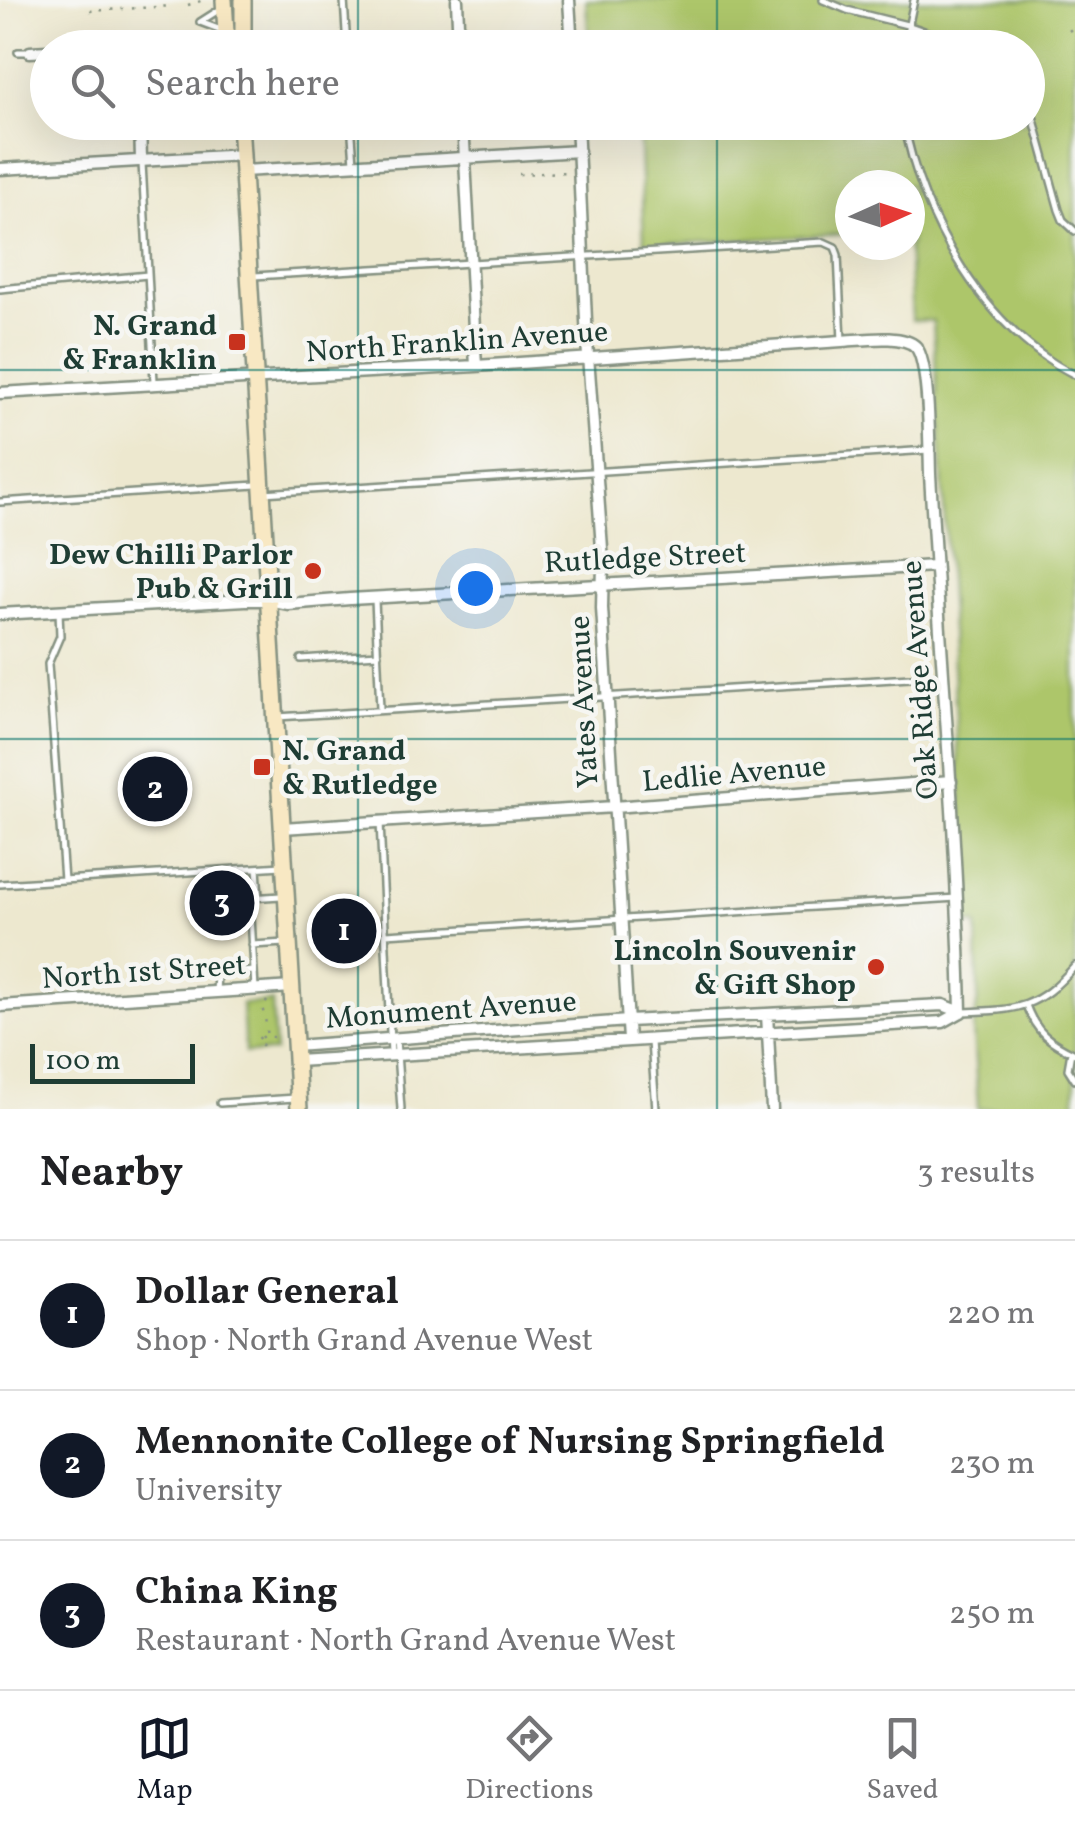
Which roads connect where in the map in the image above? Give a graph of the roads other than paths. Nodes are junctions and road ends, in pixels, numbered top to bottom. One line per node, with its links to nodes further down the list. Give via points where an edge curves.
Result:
1 (242, 0): 11 (main road)
2 (344, 0): 12 (lane)
3 (457, 0): 13 (street)
4 (569, 0): 14 (street)
5 (822, 0): 8 (lane)
6 (914, 0): 8 (lane)
7 (224, 3): 9 (lane, via 200,22); 10 (main road)
8 (907, 26): 15 (lane); 16 (lane)
9 (214, 30)
10 (230, 30)
11 (243, 30)
12 (346, 30)
13 (458, 30)
14 (571, 30)
15 (906, 30)
16 (919, 30)
17 (24, 52): 18 (street)
18 (30, 52)
19 (141, 140): 28 (street)
20 (241, 140): 29 (main road)
21 (353, 140): 30 (lane)
22 (464, 140): 27 (street)
23 (578, 140): 26 (street, Yates Avenue)
24 (908, 140): 42 (lane, via 930,208 973,284 1012,332)
25 (1040, 140): 32 (lane, via 1059,210)
26 (578, 151): 27 (street); 33 (street, Yates Avenue)
27 (464, 157): 30 (street); 34 (street)
28 (142, 160): 29 (street); 31 (street); 35 (lane)
29 (243, 163): 30 (street); 36 (main road)
30 (354, 164)
31 (0, 169)
32 (1075, 232)
33 (584, 257): 34 (lane); 38 (lane, via 824,242 838,255); 40 (street, Yates Avenue)
34 (471, 263): 36 (lane); 41 (street)
35 (148, 275): 37 (lane); 44 (lane)
36 (249, 277): 43 (main road)
37 (0, 290)
38 (842, 340): 39 (street, North Franklin Avenue, via 894,339); 40 (street, North Franklin Avenue)
39 (916, 347): 46 (street, Oak Ridge Avenue)
40 (589, 358): 41 (street, North Franklin Avenue); 47 (street, Yates Avenue)
41 (476, 366): 43 (street, North Franklin Avenue)
42 (1075, 375)
43 (256, 378): 44 (street, North Franklin Avenue); 48 (main road)
44 (154, 384): 45 (street, North Franklin Avenue)
45 (0, 393)
46 (929, 450): 47 (lane); 50 (street, Oak Ridge Avenue)
47 (597, 472): 48 (lane); 51 (street, Yates Avenue)
48 (262, 489): 49 (lane); 53 (main road)
49 (0, 502)
50 (935, 566): 51 (street, Rutledge Street); 58 (street, Oak Ridge Avenue)
51 (602, 584): 52 (street, Rutledge Street); 59 (street, Yates Avenue)
52 (375, 597): 53 (street, Rutledge Street); 56 (lane)
53 (268, 600): 54 (street, Rutledge Street); 61 (main road)
54 (58, 610): 55 (street, Rutledge Street); 69 (lane, via 60,636 48,664)
55 (0, 614)
56 (378, 654): 57 (lane); 60 (lane)
57 (301, 659)
58 (943, 676): 59 (lane); 62 (street, Oak Ridge Avenue)
59 (609, 697): 60 (lane); 63 (street, Yates Avenue)
60 (380, 709): 61 (lane)
61 (275, 717): 65 (main road)
62 (951, 781): 63 (street, Ledlie Avenue); 74 (street, Oak Ridge Avenue)
63 (614, 807): 64 (street, Ledlie Avenue); 75 (street, Yates Avenue)
64 (380, 822): 65 (street, Ledlie Avenue); 76 (lane)
65 (282, 828): 66 (main road)
66 (284, 866): 67 (lane); 71 (main road)
67 (257, 868): 68 (lane); 72 (lane)
68 (224, 870): 69 (lane); 73 (lane, via 226,884)
69 (64, 880): 70 (lane)
70 (0, 884)
71 (286, 896): 72 (lane); 77 (main road)
72 (259, 897): 73 (lane)
73 (250, 898): 78 (lane)
74 (956, 898): 75 (lane); 86 (street, Oak Ridge Avenue)
75 (622, 920): 76 (lane); 88 (street, Yates Avenue)
76 (386, 934): 91 (lane)
77 (289, 943): 78 (lane); 81 (main road)
78 (252, 945): 80 (lane)
79 (1075, 966): 85 (lane)
80 (254, 970): 82 (lane); 83 (lane, via 217,974)
81 (292, 987): 82 (street, North 1st Street); 95 (main road)
82 (255, 989): 83 (street, North 1st Street)
83 (216, 992): 84 (street, North 1st Street)
84 (0, 1006)
85 (1026, 1006): 86 (lane); 96 (lane, via 1039,1032)
86 (961, 1012): 87 (street, Monument Avenue, via 943,1005); 90 (street, Monument Avenue, via 943,1022)
87 (767, 1014): 88 (street, Monument Avenue); 90 (street)
88 (628, 1021): 89 (street, Monument Avenue); 93 (street, Yates Avenue)
89 (507, 1029): 91 (street, Monument Avenue); 94 (street)
90 (768, 1032): 92 (street, Monument Avenue); 103 (street)
91 (393, 1039): 95 (street, Monument Avenue); 97 (lane)
92 (651, 1039): 93 (street, Monument Avenue); 102 (lane)
93 (629, 1040): 94 (street, Monument Avenue)
94 (508, 1047): 97 (street, Monument Avenue)
95 (296, 1053): 97 (street, Monument Avenue); 100 (main road)
96 (1073, 1053): 98 (lane, via 1068,1069)
97 (394, 1054): 101 (lane)
98 (1075, 1080)
99 (220, 1103): 100 (lane)
100 (299, 1103)
101 (400, 1109)
102 (656, 1109)
103 (772, 1109)

